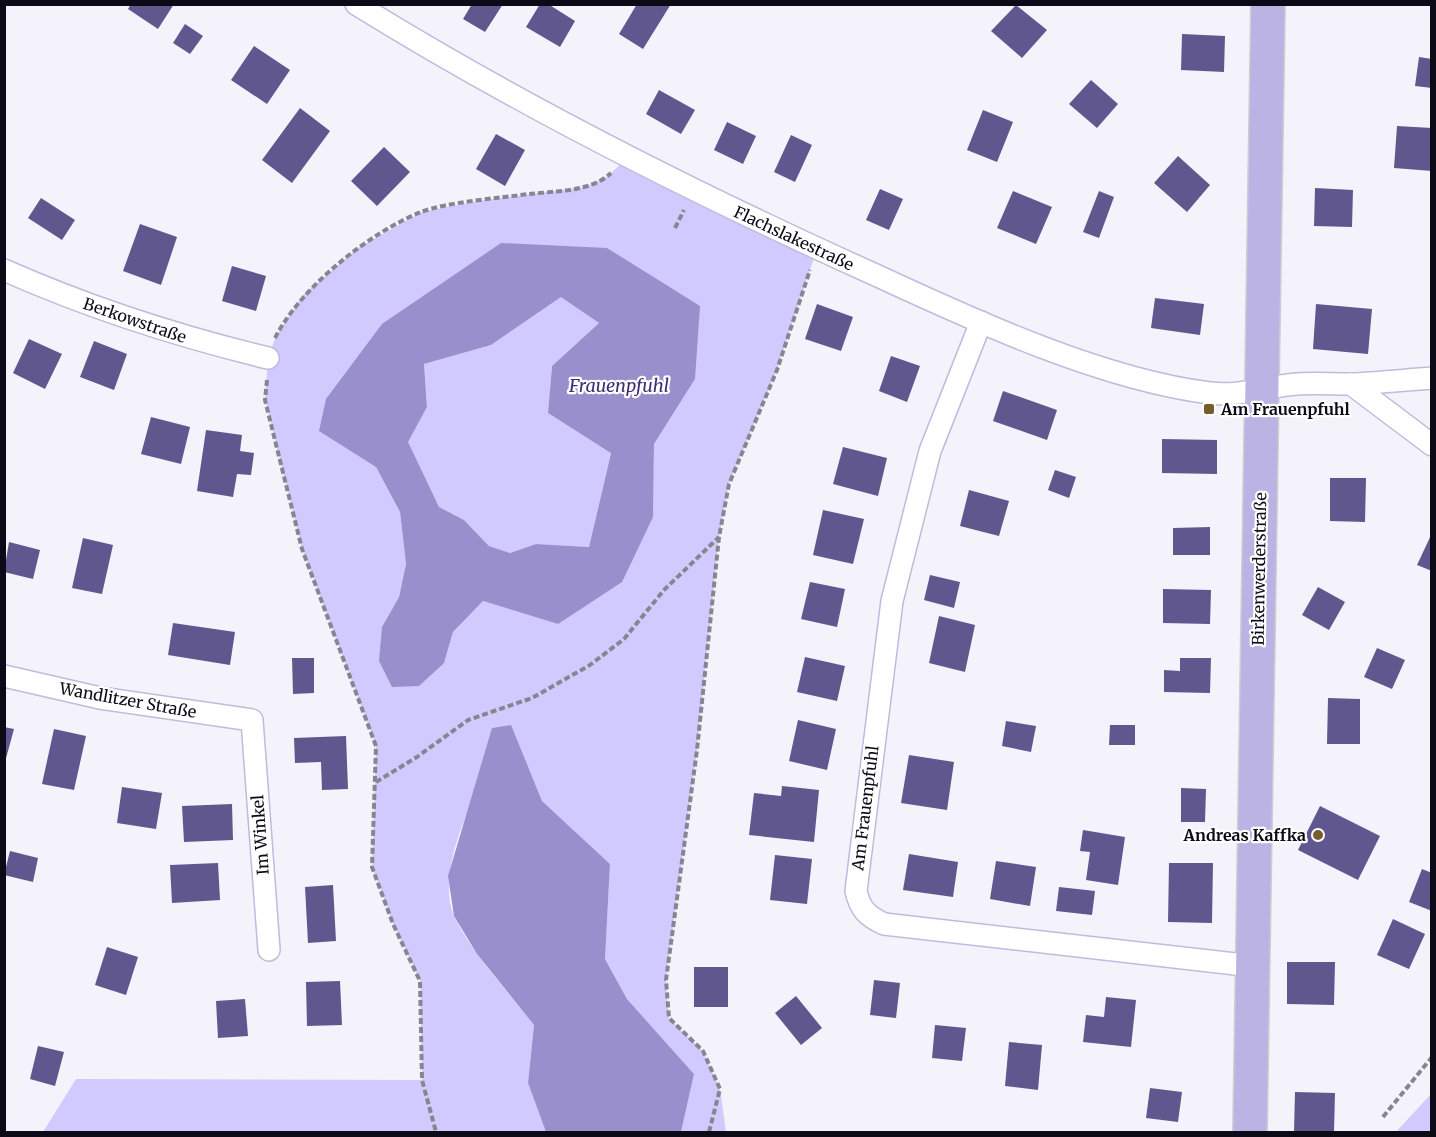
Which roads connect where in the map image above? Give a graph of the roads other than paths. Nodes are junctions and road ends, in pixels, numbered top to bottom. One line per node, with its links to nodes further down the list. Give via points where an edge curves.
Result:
1 (356, 4): 4 (street, Flachslakestraße, via 627,158)
2 (1268, 4): 8 (main road, Birkenwerderstraße)
3 (4, 270): 5 (street, Berkowstraße, via 123,318)
4 (981, 322): 8 (street, Flachslakestraße, via 1084,361 1155,381 1212,393); 13 (street, Am Frauenpfuhl, via 930,451 892,601 856,891 859,905 870,918 884,924)
5 (268, 358)
6 (1431, 378): 7 (street, Flachslakestraße)
7 (1351, 384): 8 (street, Flachslakestraße); 9 (street)
8 (1262, 389): 13 (main road, Birkenwerderstraße)
9 (1431, 445)
10 (4, 676): 11 (street, Wandlitzer Straße, via 100,698)
11 (252, 720): 12 (street, Im Winkel)
12 (269, 950)
13 (1253, 966): 14 (main road, Birkenwerderstraße)
14 (1250, 1132)

